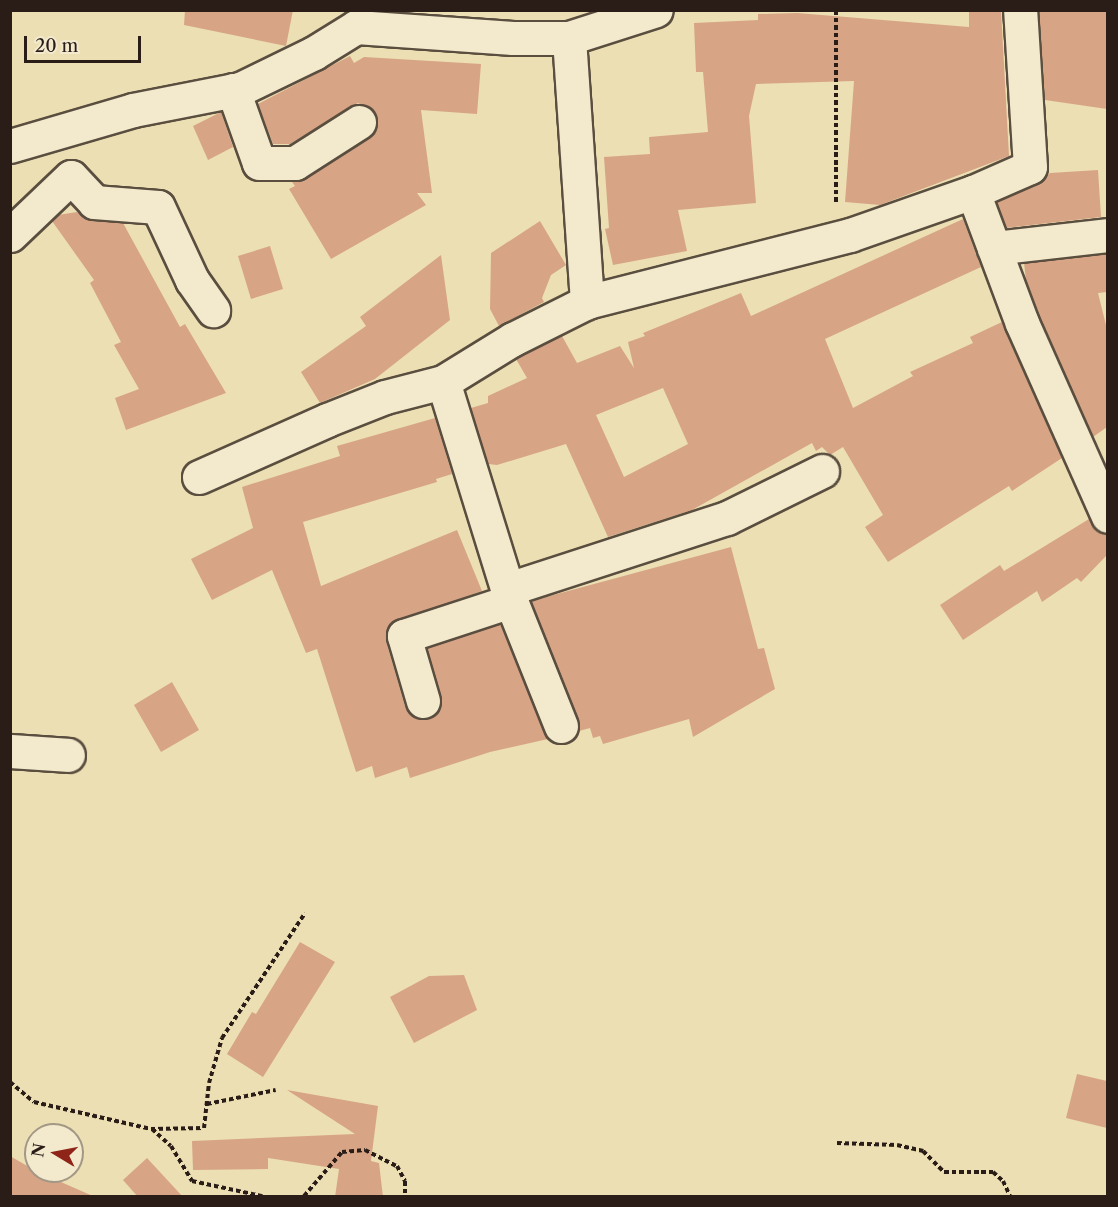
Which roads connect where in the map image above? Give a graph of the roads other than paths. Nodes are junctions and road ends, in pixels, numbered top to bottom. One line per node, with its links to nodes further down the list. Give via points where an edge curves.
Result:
1 (656, 10): 4 (street)
2 (1020, 10): 8 (street, via 1030,167)
3 (356, 19): 4 (street); 5 (street, via 314,53)
4 (569, 38): 12 (street)
5 (233, 90): 6 (street, via 259,163 295,163); 7 (street, via 133,110)
6 (359, 122)
7 (10, 146)
8 (973, 192): 11 (street); 12 (street, via 836,238)
9 (10, 235): 13 (street, via 71,177 94,202 158,207 192,280)
10 (1107, 235): 11 (street)
11 (994, 248): 17 (street, via 1022,323)
12 (587, 302): 14 (street, via 513,339)
13 (213, 310)
14 (443, 382): 16 (street, via 384,398 327,420); 18 (street)
15 (822, 471): 18 (street, via 726,518)
16 (199, 477)
17 (1107, 516)
18 (510, 595): 19 (street, via 404,636); 20 (street)
19 (423, 701)
20 (561, 726)
21 (10, 751): 22 (street)
22 (68, 755)

